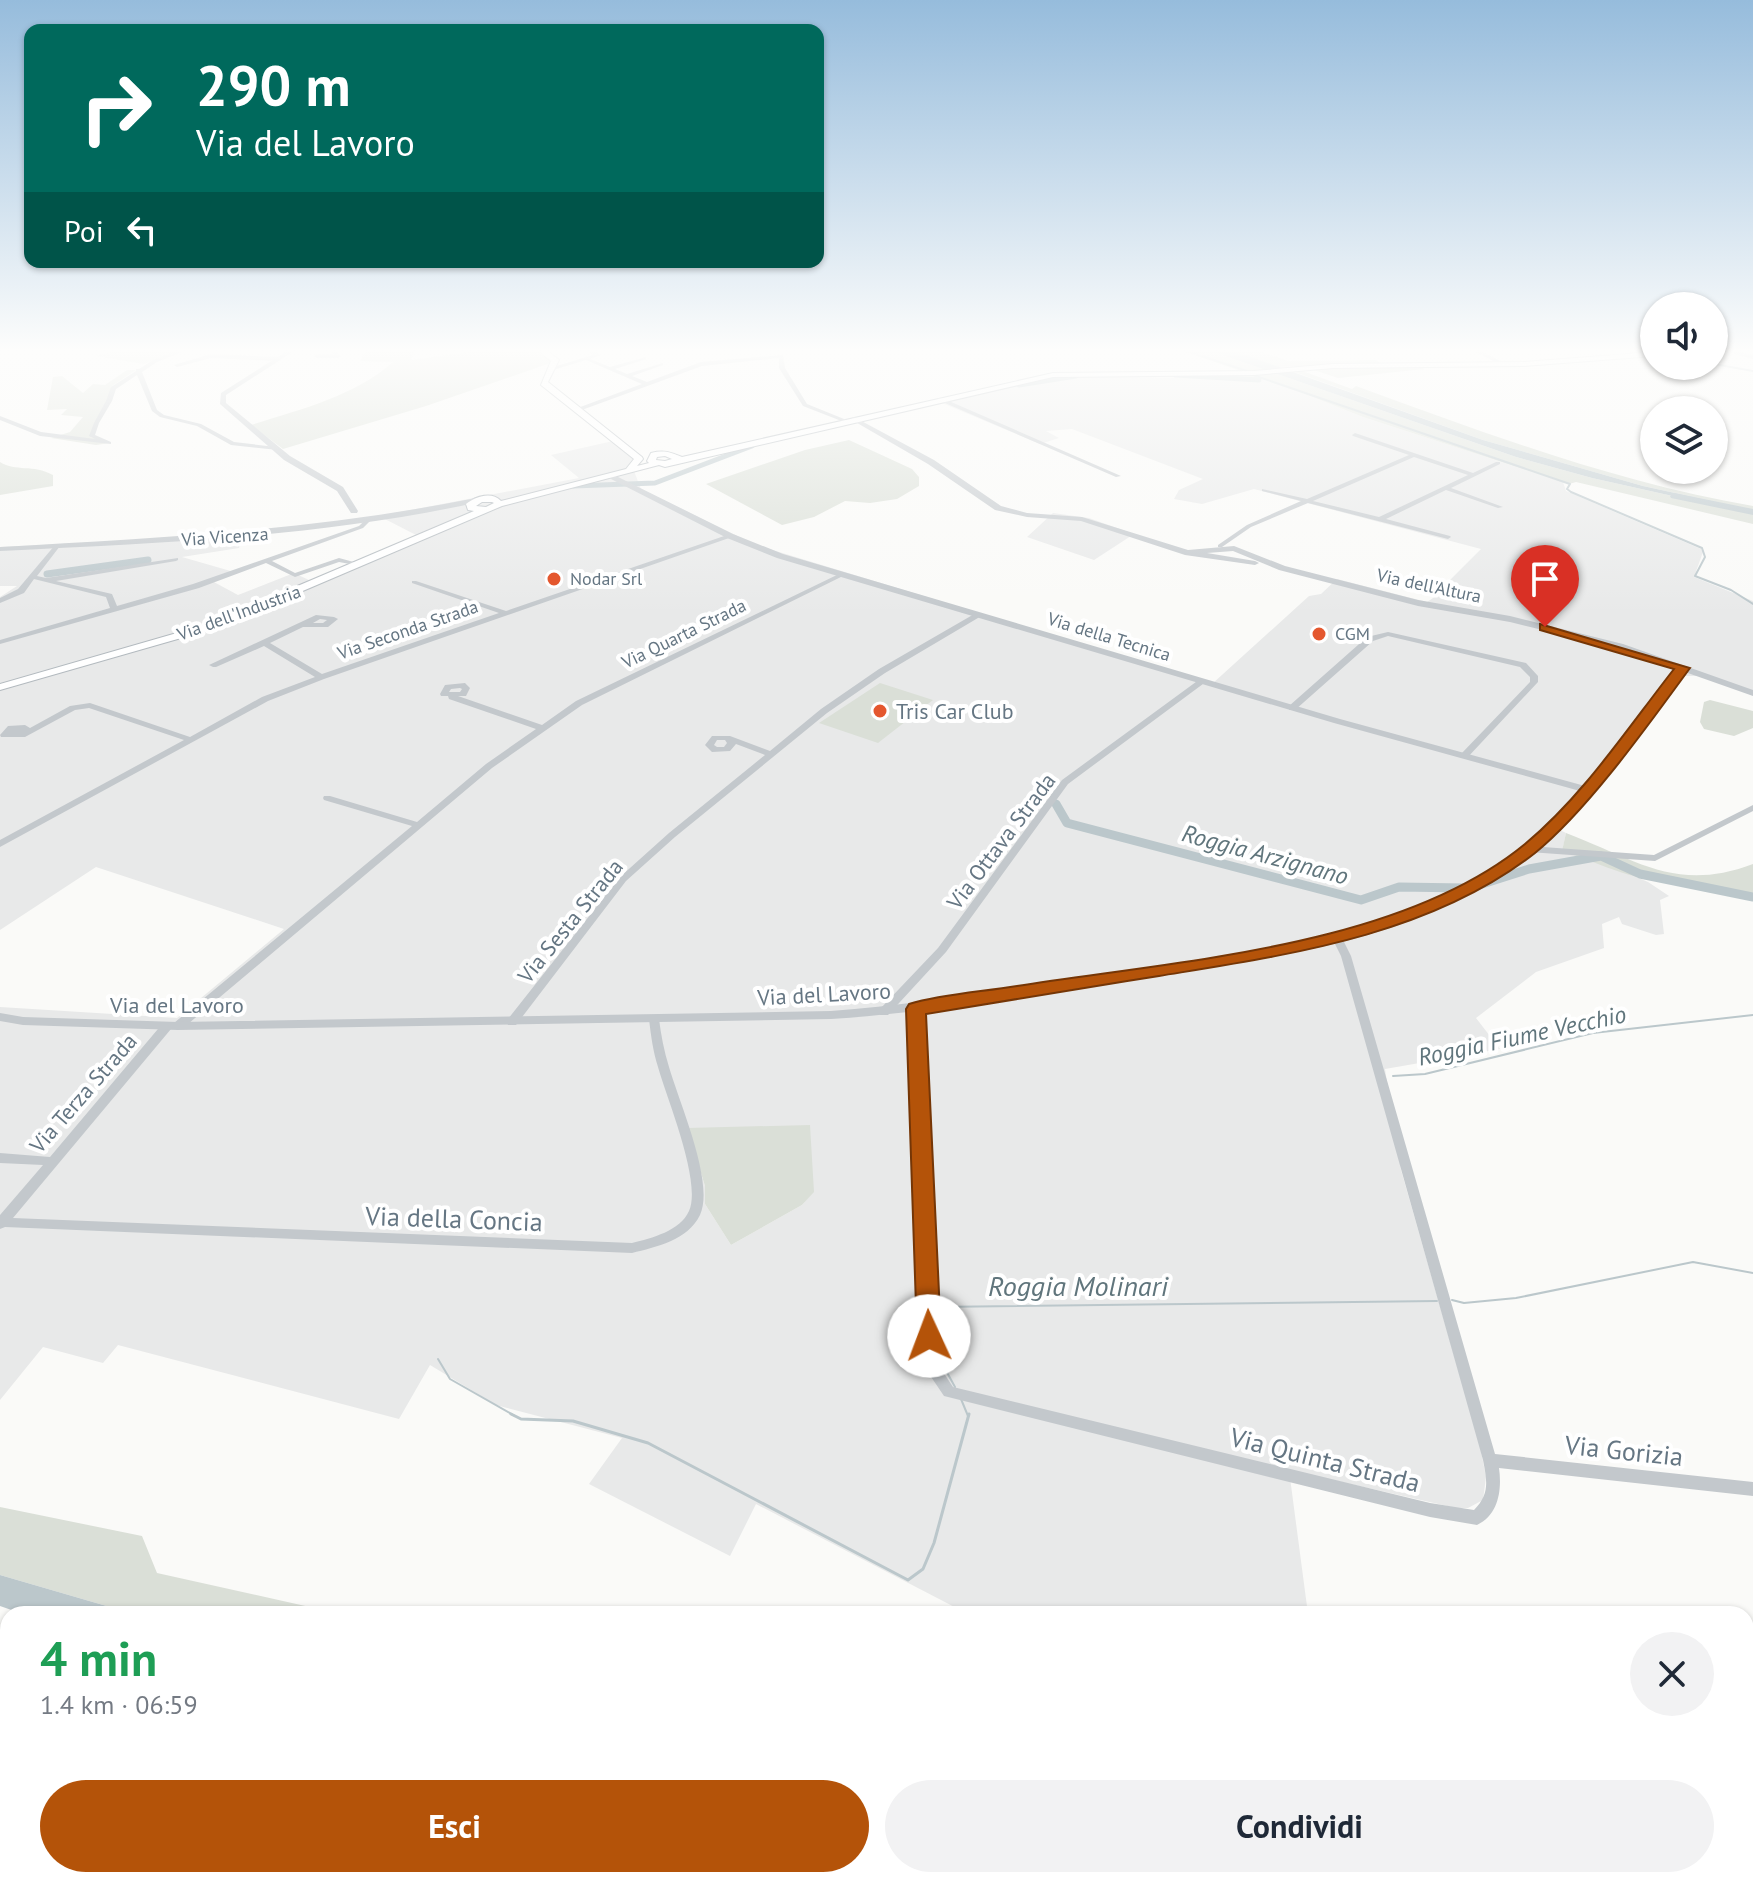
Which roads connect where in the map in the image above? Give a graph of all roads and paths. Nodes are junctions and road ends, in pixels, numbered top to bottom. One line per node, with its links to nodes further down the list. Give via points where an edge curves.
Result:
1 (79, 439): 2 (street, via 109,443)
2 (96, 439)
3 (224, 439): 11 (street)
4 (264, 439): 11 (street)
5 (616, 439): 10 (main road)
6 (766, 439): 13 (main road, Via Vicenza)
7 (887, 439): 34 (street, Via dell'Altura, via 998,508 1082,519 1188,553)
8 (1033, 439): 18 (street)
9 (1367, 439): 12 (street)
10 (625, 446): 13 (main road); 15 (main road, via 639,459)
11 (276, 449): 26 (street, via 340,489)
12 (1414, 455): 16 (street); 23 (street)
13 (655, 458): 15 (main road, Via Vicenza)
14 (1498, 463): 16 (street)
15 (634, 469): 17 (main road, Via Vicenza); 19 (street); 22 (main road, Via Vicenza)
16 (1473, 475): 20 (street)
17 (612, 476): 19 (street, Via della Tecnica); 22 (main road, Via Vicenza)
18 (1118, 476)
19 (632, 486): 29 (street, Via della Tecnica)
20 (1446, 488): 24 (street); 27 (street)
21 (1264, 490): 23 (street)
22 (497, 502): 25 (main road, Via Vicenza)
23 (1310, 502): 27 (street); 31 (street)
24 (1500, 507)
25 (475, 509): 28 (street, Via Vicenza, via 448,507); 39 (main road, Via dell'Industria)
26 (353, 517): 28 (street, Via Vicenza); 32 (street, Via Vicenza, via 339,525 245,536)
27 (1379, 520): 30 (street)
28 (367, 521): 37 (street)
29 (730, 536): 41 (street, Via della Tecnica); 47 (street, Via Seconda Strada)
30 (1448, 537)
31 (1231, 538): 34 (street); 35 (street)
32 (57, 546): 33 (street, Via Vicenza); 42 (street)
33 (0, 549)
34 (1215, 551): 35 (street, Via dell'Altura); 38 (street, Via dell'Altura)
35 (1241, 551): 38 (street); 40 (street, Via dell'Altura)
36 (176, 559): 43 (street)
37 (267, 561): 39 (street, via 295,575 339,560); 46 (street)
38 (1237, 561): 40 (street, Via dell'Altura)
39 (359, 565): 56 (main road, Via dell'Industria, via 212,626)
40 (1282, 568): 53 (street, Via dell'Altura, via 1452,611 1545,627)
41 (843, 574): 48 (street, Via della Tecnica); 60 (street, Via Quarta Strada, via 579,703)
42 (33, 577): 43 (street); 45 (street, via 17,594)
43 (47, 580): 46 (street, via 109,596)
44 (414, 582): 47 (street, Via Seconda Strada)
45 (0, 601)
46 (114, 608): 50 (street)
47 (506, 613): 54 (street, Via Seconda Strada)
48 (979, 615): 55 (street, Via della Tecnica); 64 (street, Via Sesta Strada, via 882,671)
49 (303, 625): 51 (street)
50 (0, 642)
51 (264, 643): 52 (street); 54 (street, Via Seconda Strada)
52 (213, 665)
53 (1683, 668): 57 (street, Via dell'Altura); 66 (street, Via del Lavoro)
54 (321, 677): 62 (street, Via Seconda Strada, via 265,699)
55 (1203, 681): 59 (street, Via della Tecnica); 74 (street, Via Ottava Strada, via 1065,782 942,950)
56 (0, 687)
57 (1753, 693)
58 (467, 703): 58 (street, via 462,685 443,692 452,697); 60 (street)
59 (1292, 708): 65 (street, Via della Tecnica); 65 (street, via 1370,639 1388,634 1523,665 1534,682)
60 (541, 728): 69 (street, Via Quarta Strada)
61 (20, 731): 62 (street, via 90,705)
62 (191, 740): 70 (street, Via Seconda Strada)
63 (728, 744): 64 (street)
64 (771, 754): 77 (street, Via Sesta Strada, via 623,879)
65 (1464, 756): 66 (street, Via della Tecnica)
66 (1587, 790): 71 (street, Via del Lavoro)
67 (327, 798): 69 (street)
68 (1753, 808): 71 (street, via 1655,858)
69 (418, 825): 78 (street, Via Quarta Strada)
70 (0, 844)
71 (1529, 849): 72 (street, Via del Lavoro, via 1433,905)
72 (1337, 938): 73 (street, Via del Lavoro); 82 (street, Via Quinta Strada)
73 (916, 1009): 74 (street, Via del Lavoro); 82 (street, Via Quinta Strada, via 930,1365 949,1392 1477,1518 1492,1504)
74 (884, 1012): 76 (street, Via del Lavoro)
75 (0, 1017): 78 (street, Via del Lavoro)
76 (654, 1019): 77 (street, Via del Lavoro); 81 (street, Via della Concia, via 654,1042 691,1164 697,1206 688,1221 658,1242 632,1248)
77 (512, 1022): 78 (street, Via del Lavoro)
78 (173, 1026): 80 (street, Via Terza Strada)
79 (0, 1158): 80 (street)
80 (49, 1161): 81 (street, Via Terza Strada)
81 (1, 1223)
82 (1490, 1460): 83 (street, Via Gorizia)
83 (1753, 1489)

